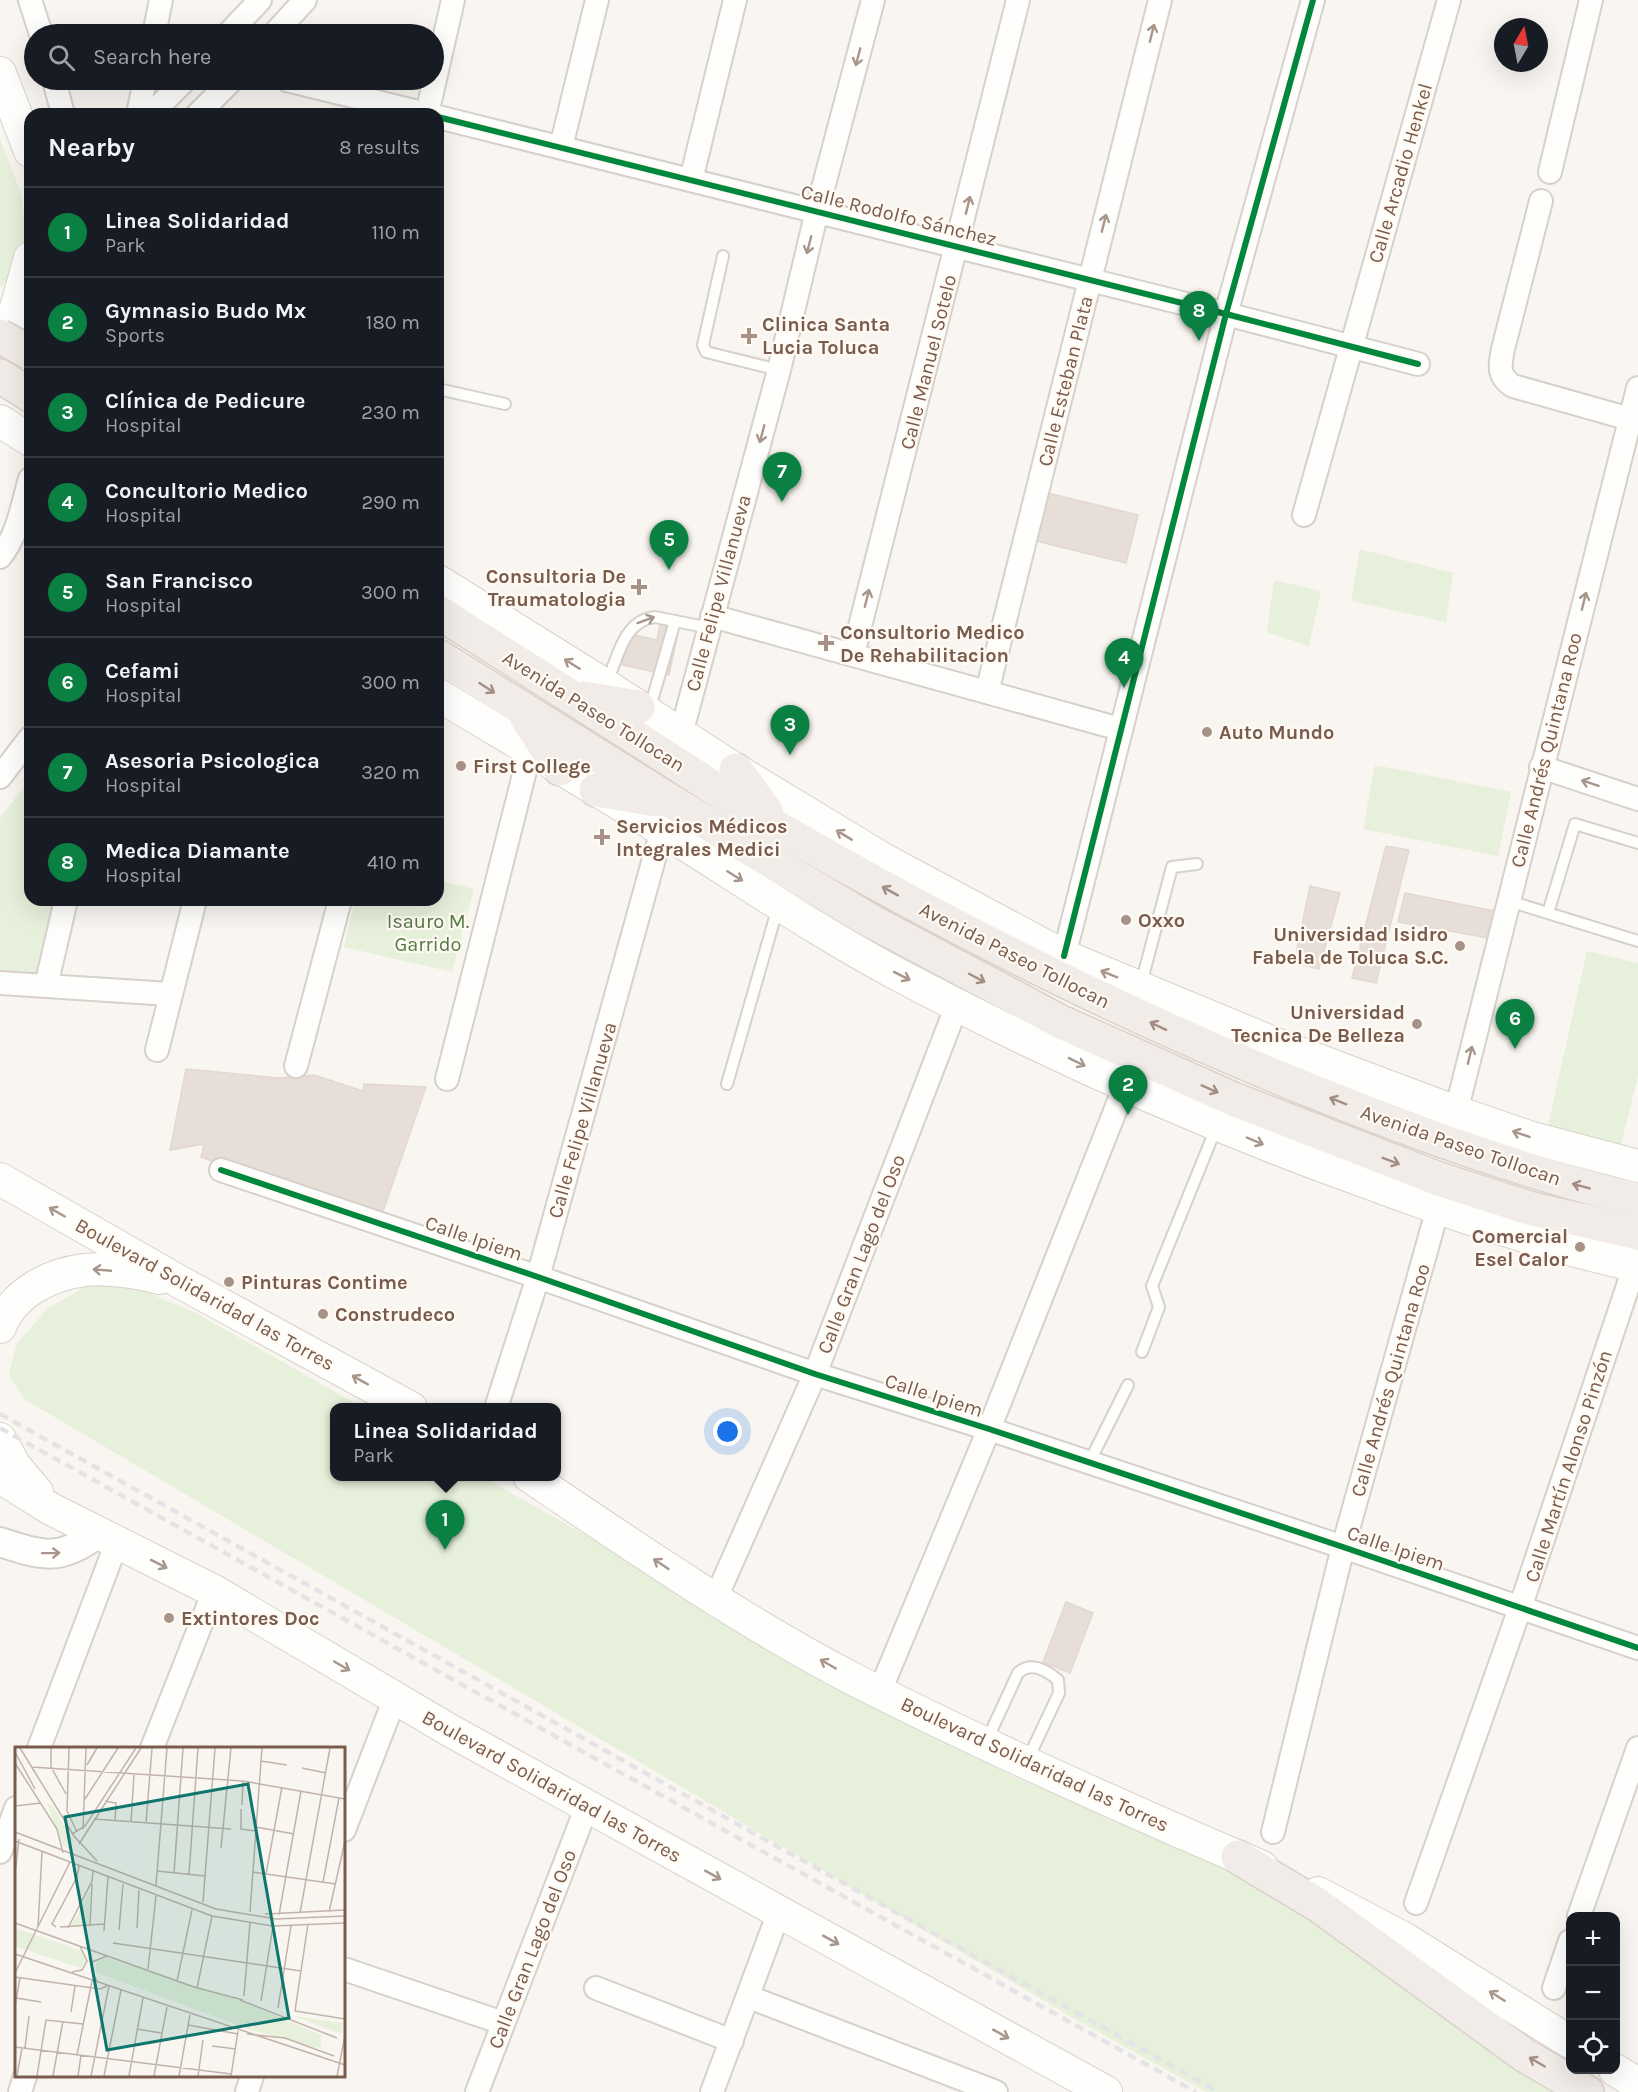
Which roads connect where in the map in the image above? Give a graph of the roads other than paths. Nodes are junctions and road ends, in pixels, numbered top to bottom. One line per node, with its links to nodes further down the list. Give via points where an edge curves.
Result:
1 (30, 0): 14 (street)
2 (160, 0): 15 (street)
3 (260, 0): 16 (street)
4 (305, 0): 17 (street)
5 (453, 0): 18 (street)
6 (597, 0): 34 (street)
7 (735, 0): 36 (street)
8 (873, 0): 38 (street, Calle Felipe Villanueva, one-way to 38)
9 (1018, 0): 39 (street, Calle Manuel Sotelo, one-way to 9)
10 (1160, 0): 42 (street, Calle Esteban Plata, one-way to 10)
11 (1313, 0): 44 (street)
12 (1449, 0): 47 (street, Calle Arcadio Henkel)
13 (1591, 0): 35 (street)
14 (38, 24)
15 (156, 24)
16 (237, 24)
17 (283, 24)
18 (444, 38)
19 (0, 73): 33 (main road)
20 (57, 90): 26 (street)
21 (143, 90): 27 (street)
22 (178, 90): 28 (street)
23 (222, 90): 29 (street)
24 (328, 90): 30 (street)
25 (432, 90): 31 (street)
26 (61, 108)
27 (139, 108)
28 (164, 108)
29 (204, 108)
30 (401, 108)
31 (427, 108)
32 (444, 118): 34 (street, Calle Rodolfo Sánchez)
33 (24, 135)
34 (561, 147): 36 (street, Calle Rodolfo Sánchez)
35 (1550, 172)
36 (691, 180): 38 (street, Calle Rodolfo Sánchez)
37 (1541, 201): 56 (street, via 1499,370 1513,386)
38 (817, 211): 39 (street, Calle Rodolfo Sánchez); 50 (street, Calle Felipe Villanueva, one-way to 50)
39 (958, 246): 42 (street, Calle Rodolfo Sánchez); 66 (street, Calle Manuel Sotelo, one-way to 39)
40 (723, 256): 50 (lane, via 703,345 706,352)
41 (24, 278): 43 (main road)
42 (1090, 279): 44 (street, Calle Rodolfo Sánchez); 69 (street, Calle Esteban Plata)
43 (15, 308): 46 (main road)
44 (1226, 314): 47 (street, Calle Rodolfo Sánchez); 74 (street)
45 (0, 336): 48 (highway, bridge)
46 (0, 341)
47 (1352, 346): 49 (street, Calle Rodolfo Sánchez); 60 (street, Calle Arcadio Henkel)
48 (24, 350)
49 (1418, 364)
50 (779, 370): 65 (street, Calle Felipe Villanueva, one-way to 65)
51 (0, 376): 54 (highway)
52 (1638, 388): 56 (street, Calle Andrés Quintana Roo)
53 (444, 390): 55 (lane)
54 (24, 391)
55 (505, 404)
56 (1630, 420): 78 (street, Calle Andrés Quintana Roo, one-way to 56)
57 (0, 421): 58 (main road)
58 (24, 436)
59 (24, 500): 61 (street, via 15,532)
60 (1304, 515)
61 (0, 557)
62 (444, 585): 68 (main road, Avenida Paseo Tollocan, one-way to 62)
63 (444, 616): 70 (highway, Avenida Paseo Tollocan)
64 (675, 621): 65 (lane); 68 (lane, one-way to 64, via 625,639 638,622 655,617); 73 (lane)
65 (711, 622): 66 (street); 75 (street, Calle Felipe Villanueva)
66 (853, 654): 69 (street)
67 (444, 660): 72 (highway, Avenida Paseo Tollocan, one-way to 72)
68 (605, 685): 73 (main road, Avenida Paseo Tollocan)
69 (987, 692): 74 (street)
70 (569, 695): 73 (highway); 85 (highway, Avenida Paseo Tollocan)
71 (444, 699): 77 (main road)
72 (521, 709): 79 (highway); 84 (highway, Avenida Paseo Tollocan)
73 (643, 711): 75 (main road, Avenida Paseo Tollocan)
74 (1120, 729): 95 (street)
75 (681, 734): 80 (main road, Avenida Paseo Tollocan)
76 (24, 746): 81 (street)
77 (530, 751): 79 (main road); 103 (street)
78 (1541, 767): 83 (street, one-way to 78); 88 (street, Calle Andrés Quintana Roo)
79 (560, 769): 82 (main road)
80 (736, 770): 85 (highway); 95 (main road, Avenida Paseo Tollocan, one-way to 80, via 883,859)
81 (0, 777)
82 (596, 790): 84 (highway)
83 (1638, 799)
84 (667, 816): 89 (main road, Avenida Paseo Tollocan, one-way to 89); 113 (highway, Avenida Paseo Tollocan, one-way to 113, via 1060,1022 1233,1099 1439,1179 1532,1209); 115 (street, Calle Felipe Villanueva)
85 (777, 827): 111 (highway, Avenida Paseo Tollocan, one-way to 85, via 1482,1155 1369,1114 1169,1031 1059,979)
86 (1638, 843): 93 (lane, via 1575,824)
87 (1197, 864): 98 (lane, via 1172,867)
88 (1509, 901): 93 (lane); 106 (street, Calle Andrés Quintana Roo, one-way to 88)
89 (779, 904): 100 (main road, Avenida Paseo Tollocan, one-way to 100, via 887,969); 104 (lane)
90 (65, 906): 97 (street)
91 (193, 906): 99 (street)
92 (338, 906): 102 (street)
93 (1548, 913): 94 (lane)
94 (1638, 941)
95 (1064, 956): 98 (main road, Avenida Paseo Tollocan, one-way to 95)
96 (0, 983): 97 (street)
97 (46, 986): 99 (street)
98 (1140, 987): 106 (main road, Avenida Paseo Tollocan, via 1283,1047)
99 (170, 994): 101 (street)
100 (957, 1005): 105 (main road, Avenida Paseo Tollocan, one-way to 105); 119 (street, Calle Gran Lago del Oso)
101 (156, 1050)
102 (296, 1066)
103 (447, 1079)
104 (727, 1084)
105 (1125, 1086): 107 (main road, Avenida Paseo Tollocan); 123 (street)
106 (1456, 1112): 108 (main road, Avenida Paseo Tollocan, one-way to 106, via 1532,1138)
107 (1217, 1125): 112 (main road, Avenida Paseo Tollocan, one-way to 112); 118 (lane, via 1152,1286 1159,1306)
108 (1638, 1166)
109 (221, 1170): 115 (street, Calle Ipiem)
110 (0, 1179): 116 (main road, Boulevard Solidaridad las Torres, one-way to 110)
111 (1638, 1200)
112 (1438, 1208): 114 (main road, Avenida Paseo Tollocan, via 1536,1241); 131 (street, Calle Andrés Quintana Roo)
113 (1638, 1233)
114 (1636, 1266): 134 (street, Calle Martín Alonso Pinzón)
115 (538, 1277): 119 (street, Calle Ipiem); 122 (street, Calle Felipe Villanueva)
116 (180, 1282): 117 (main road, one-way to 117, via 85,1269 42,1283 24,1294); 121 (main road, Boulevard Solidaridad las Torres, one-way to 116)
117 (0, 1327)
118 (1142, 1352)
119 (815, 1374): 123 (street, Calle Ipiem); 133 (street, Calle Gran Lago del Oso)
120 (1128, 1385): 125 (lane)
121 (404, 1403)
122 (497, 1403)
123 (989, 1429): 125 (street, Calle Ipiem); 136 (street)
124 (0, 1439): 128 (main road, via 15,1466)
125 (1089, 1462): 131 (street, Calle Ipiem)
126 (0, 1478): 128 (main road, Boulevard Solidaridad las Torres)
127 (536, 1481): 133 (main road, Boulevard Solidaridad las Torres, one-way to 127)
128 (51, 1509): 129 (main road, Boulevard Solidaridad las Torres)
129 (108, 1538): 130 (street, one-way to 129, via 49,1555); 132 (main road, Boulevard Solidaridad las Torres, one-way to 132); 139 (street)
130 (0, 1542)
131 (1343, 1547): 134 (street, Calle Ipiem); 146 (street, Calle Andrés Quintana Roo)
132 (214, 1591): 137 (main road, Boulevard Solidaridad las Torres, one-way to 137); 140 (street)
133 (715, 1600): 136 (main road, Boulevard Solidaridad las Torres, one-way to 133)
134 (1520, 1608): 135 (street, Calle Ipiem); 149 (street, Calle Martín Alonso Pinzón)
135 (1638, 1648)
136 (880, 1691): 138 (main road, Boulevard Solidaridad las Torres)
137 (395, 1698): 143 (main road, Boulevard Solidaridad las Torres); 145 (street)
138 (985, 1744): 142 (main road, Boulevard Solidaridad las Torres); 142 (lane, via 1018,1673 1034,1666 1049,1672 1058,1680 1059,1693)
139 (40, 1747)
140 (153, 1747)
141 (1638, 1748): 151 (street)
142 (1027, 1762): 148 (main road, Boulevard Solidaridad las Torres)
143 (587, 1806): 150 (main road, Boulevard Solidaridad las Torres, one-way to 150); 157 (street, Calle Gran Lago del Oso)
144 (15, 1811): 147 (street)
145 (345, 1827)
146 (1274, 1832)
147 (0, 1852)
148 (1238, 1857): 158 (main road, Boulevard Solidaridad las Torres, one-way to 148, via 1372,1921); 170 (highway, Boulevard Solidaridad las Torres, one-way to 148, via 1524,2055 1318,1905)
149 (1416, 1903)
150 (779, 1912): 156 (street); 169 (main road, Boulevard Solidaridad las Torres, one-way to 169)
151 (1581, 1912)
152 (1566, 1953): 155 (street)
153 (345, 1969): 157 (street)
154 (596, 1988): 159 (street)
155 (1554, 1988)
156 (749, 1997): 159 (street); 168 (street)
157 (503, 2024): 166 (street, Calle Gran Lago del Oso)
158 (1566, 2040)
159 (732, 2041): 167 (street)
160 (1620, 2073): 163 (main road)
161 (25, 2077): 164 (street)
162 (252, 2077): 165 (street)
163 (1638, 2084)
164 (20, 2092)
165 (247, 2092)
166 (477, 2092)
167 (712, 2092)
168 (996, 2092)
169 (1106, 2092)
170 (1587, 2092)

